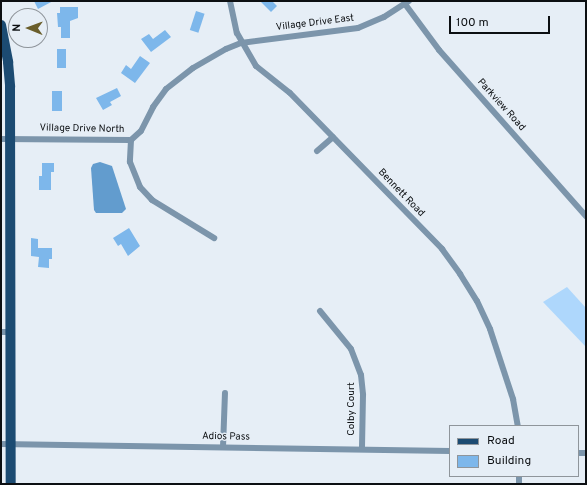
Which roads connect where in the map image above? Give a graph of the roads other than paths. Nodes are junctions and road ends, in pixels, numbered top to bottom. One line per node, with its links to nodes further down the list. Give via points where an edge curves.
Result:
1 (230, 1): 4 (street, Bennett Road)
2 (407, 2): 4 (street, Village Drive East, via 384,17 358,28); 9 (street, Parkview Road, via 439,50)
3 (1, 25): 6 (main road, via 9,74)
4 (241, 42): 5 (street, Bennett Road, via 256,66 287,90); 7 (street, Village Drive North, via 193,68 166,89 141,131)
5 (333, 137): 8 (street); 14 (street, Bennett Road, via 442,249 477,300 490,329 513,399)
6 (6, 138): 7 (street, Village Drive North); 12 (main road)
7 (131, 140): 10 (street, via 130,162 140,187 152,200)
8 (317, 151)
9 (586, 216)
10 (214, 238)
11 (320, 311): 17 (street, Colby Court, via 351,349 361,375)
12 (6, 332): 15 (main road)
13 (225, 393): 16 (street)
14 (518, 425)
15 (6, 444): 16 (street, Adios Pass); 19 (main road)
16 (224, 448): 17 (street, Adios Pass)
17 (362, 449): 18 (street, Adios Pass)
18 (449, 450)
19 (11, 484)

